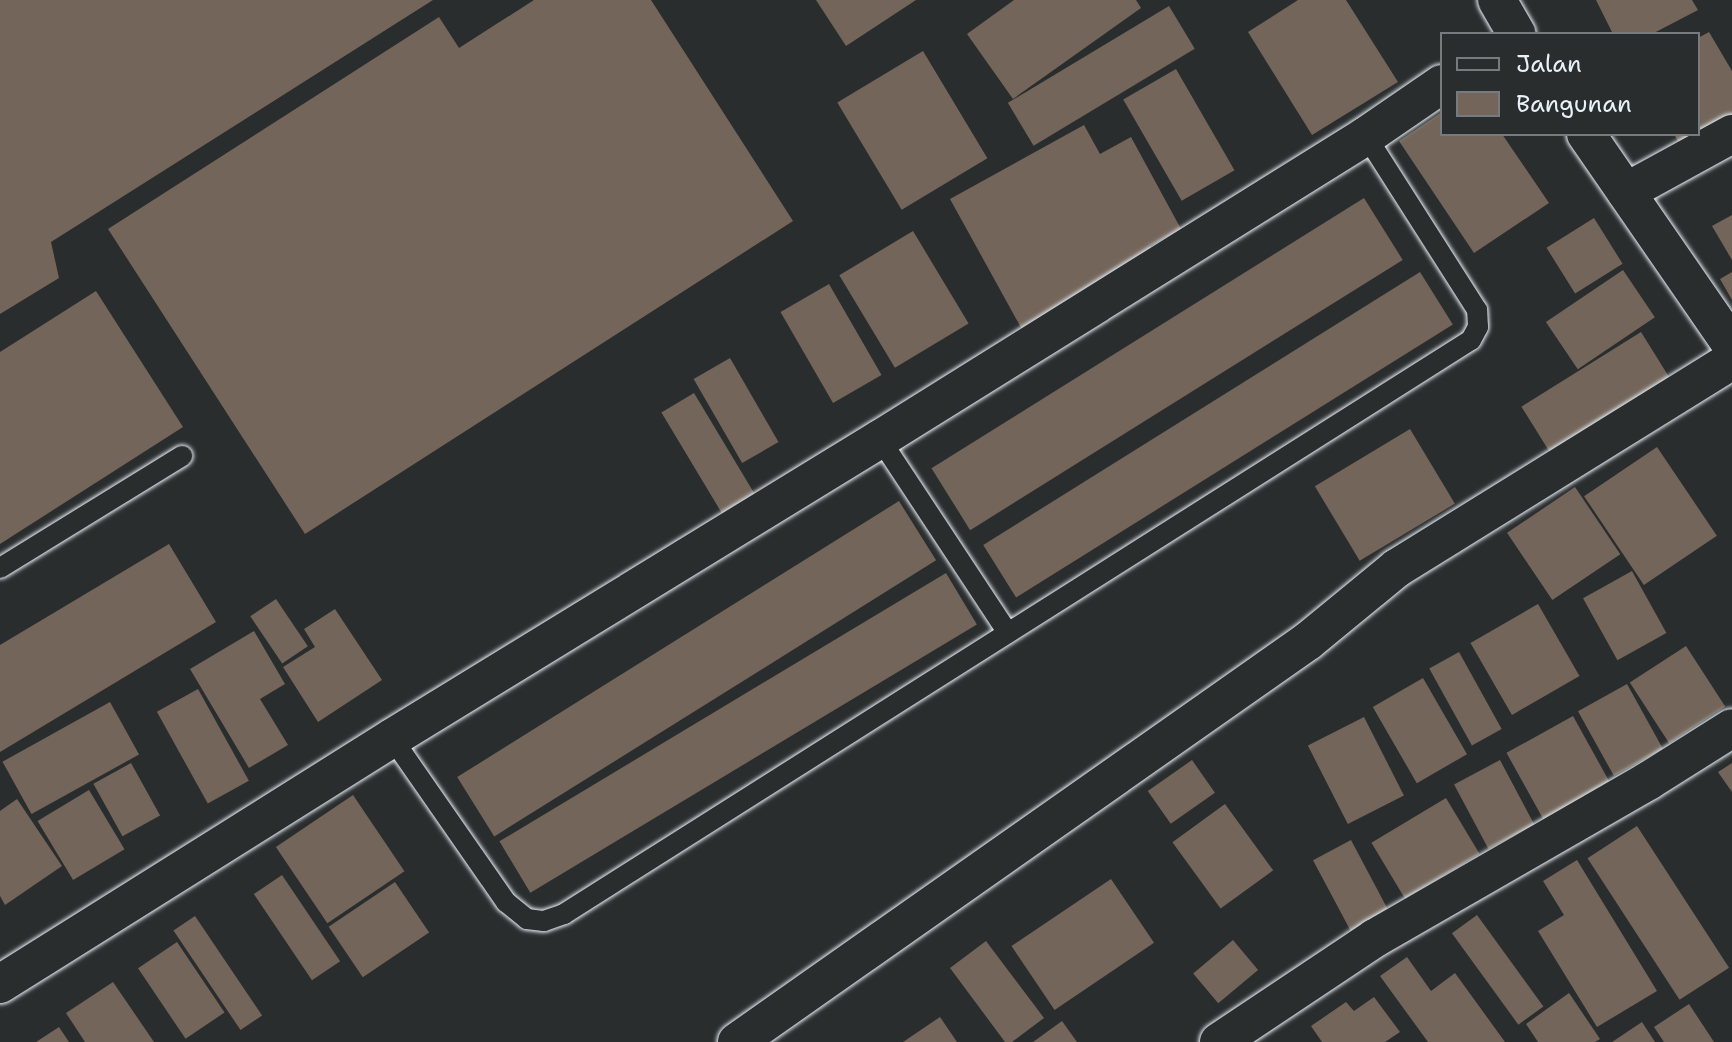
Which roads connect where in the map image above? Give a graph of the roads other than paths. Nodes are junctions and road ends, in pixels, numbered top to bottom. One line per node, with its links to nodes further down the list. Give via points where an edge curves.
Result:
1 (1497, 0): 2 (street)
2 (1515, 32)
3 (1440, 85): 5 (street)
4 (1732, 134): 7 (street)
5 (1366, 136): 10 (street); 13 (lane, via 1477,310 1478,327 1471,340)
6 (1587, 136): 7 (street)
7 (1626, 192): 8 (street)
8 (1732, 346)
9 (1732, 360): 17 (street, via 1397,568 1308,641)
10 (880, 439): 13 (lane); 15 (street)
11 (182, 456): 12 (lane)
12 (0, 568)
13 (1008, 633): 15 (lane, via 564,914 544,921 527,919 506,902)
14 (1732, 728): 18 (street, via 1375,938)
15 (392, 738): 16 (street)
16 (0, 984)
17 (737, 1042)
18 (1219, 1042)

